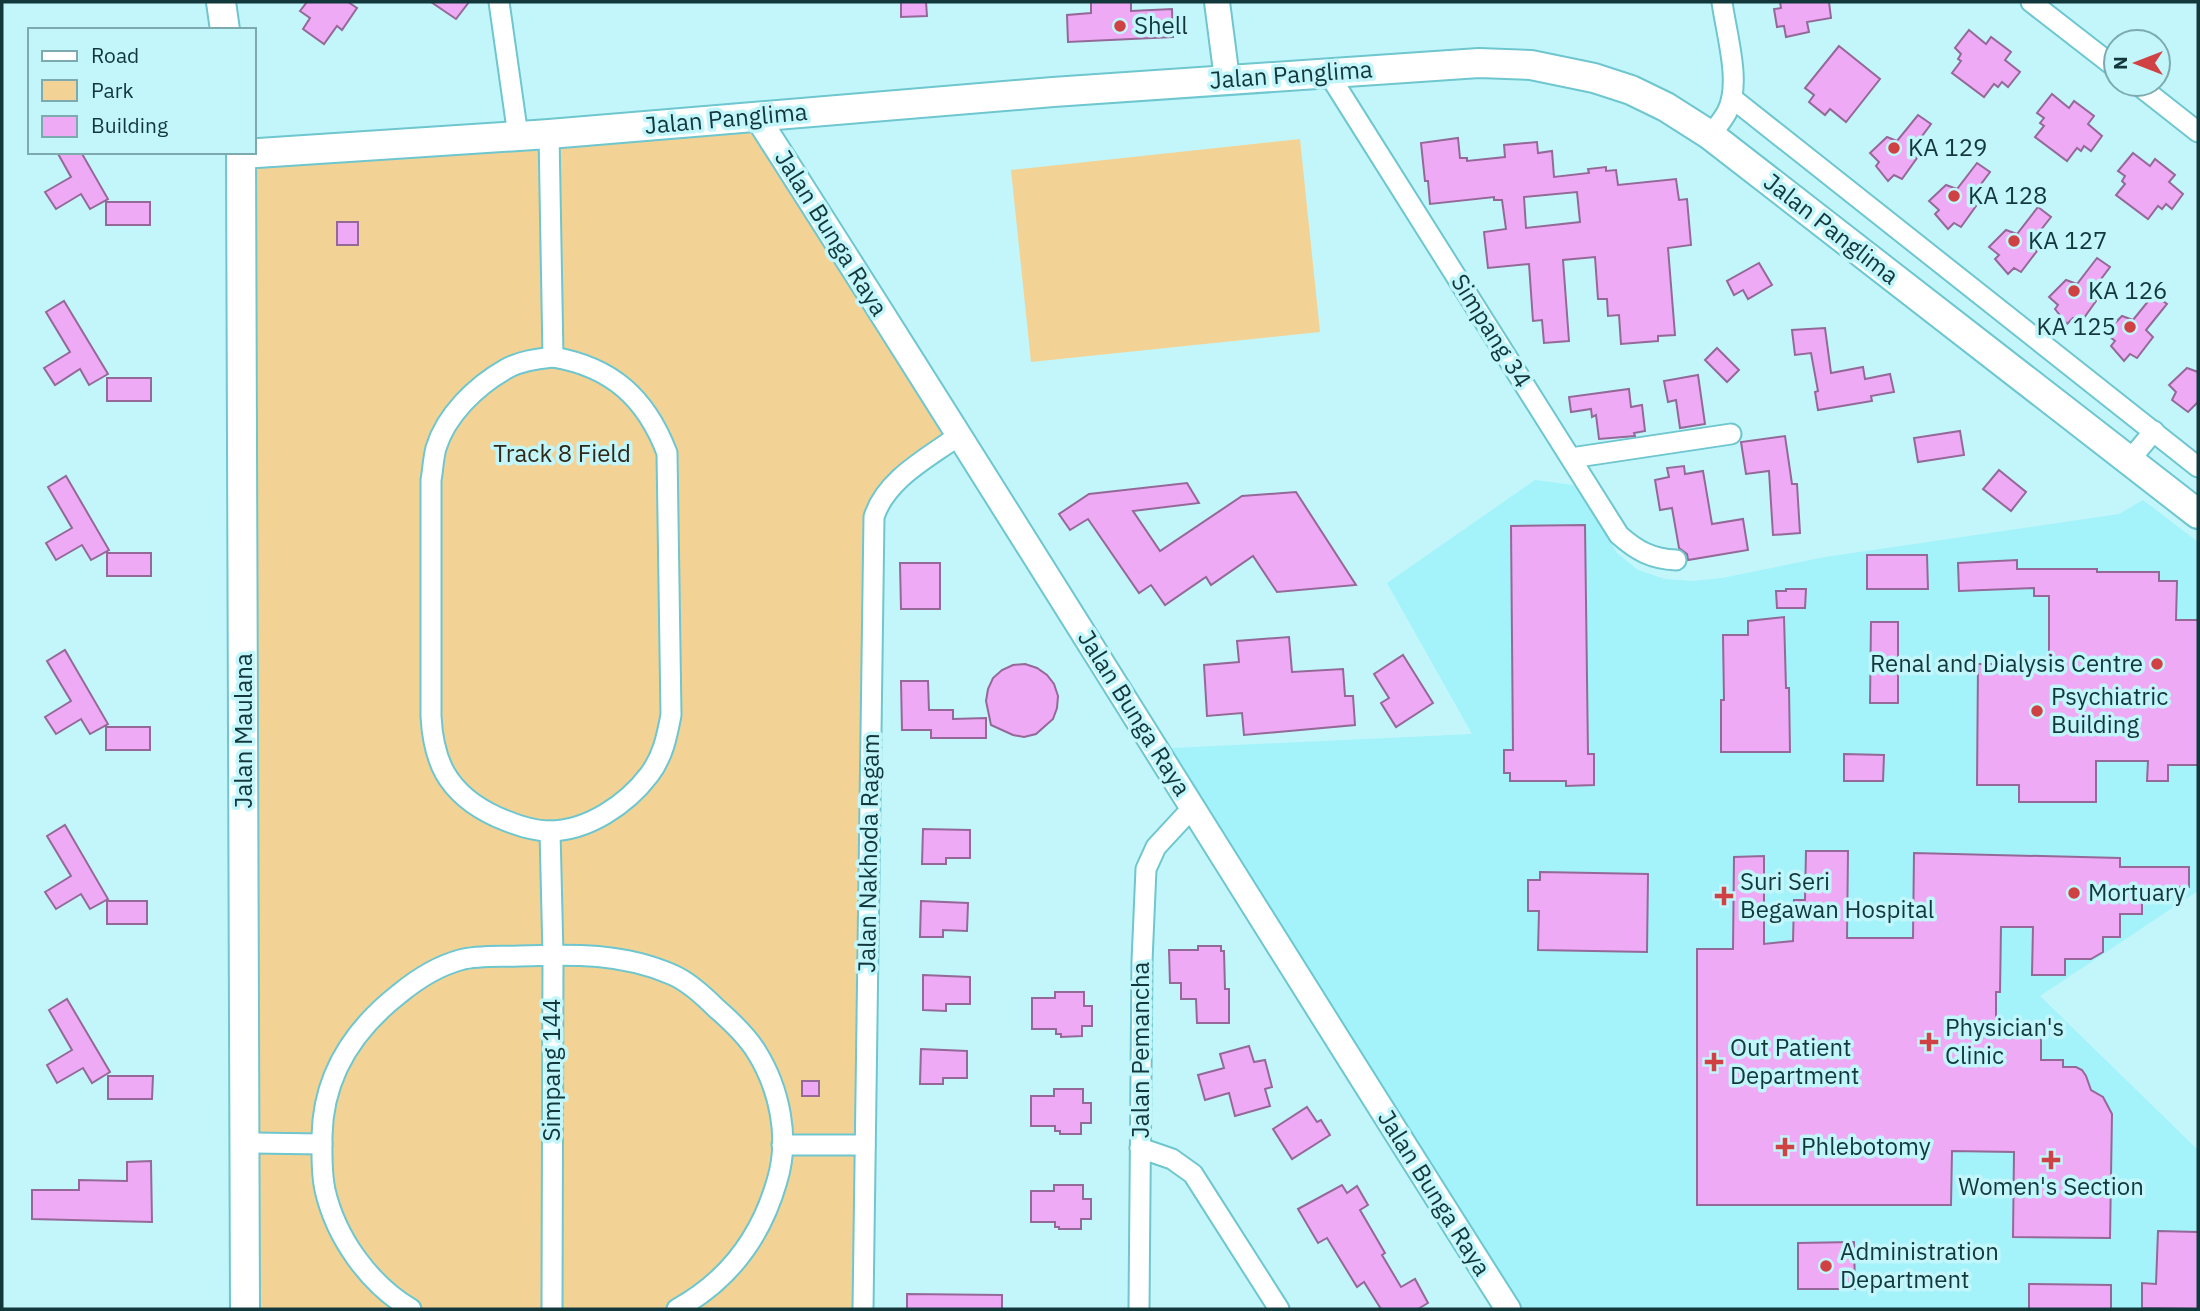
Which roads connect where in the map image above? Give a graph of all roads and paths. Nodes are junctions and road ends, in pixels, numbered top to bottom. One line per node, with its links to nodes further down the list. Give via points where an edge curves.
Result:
1 (221, 2): 6 (main road)
2 (499, 2): 16 (street)
3 (1217, 2): 9 (street)
4 (1722, 2): 10 (street, via 1734,83)
5 (2031, 2): 7 (street)
6 (225, 28)
7 (2102, 57)
8 (1328, 73): 9 (main road, Jalan Panglima); 15 (main road, Jalan Panglima, via 1479,63 1531,65 1631,90); 23 (street, Simpang 34)
9 (1227, 79): 12 (main road, Jalan Panglima)
10 (1732, 98): 15 (street); 20 (street)
11 (2155, 98): 13 (street)
12 (757, 117): 14 (main road, Jalan Panglima); 22 (street, Jalan Bunga Raya)
13 (2198, 132)
14 (549, 134): 16 (main road, Jalan Panglima); 19 (street)
15 (1710, 135): 24 (main road, Jalan Panglima)
16 (517, 136): 17 (main road, Jalan Panglima)
17 (256, 152)
18 (242, 154): 31 (main road, Jalan Maulana)
19 (553, 357): 29 (street, via 603,372 624,387 642,405 667,453 671,715 664,747 651,773 632,795 596,818); 29 (street, via 507,369 457,410 436,449 431,481 431,716 438,757 453,785 475,806 525,827)
20 (2154, 432): 24 (street); 25 (street)
21 (1731, 434): 23 (street)
22 (958, 436): 28 (street, Jalan Bunga Raya); 34 (street, Jalan Nakhoda Ragam, via 889,488 874,517)
23 (1571, 458): 27 (street, Simpang 34, via 1619,535 1645,554)
24 (2129, 461): 26 (main road, Jalan Panglima)
25 (2198, 467)
26 (2198, 514)
27 (1676, 560)
28 (1193, 807): 35 (street, Jalan Pemancha, via 1156,847 1146,869); 43 (street, Jalan Bunga Raya)
29 (550, 831): 30 (street, Simpang 144)
30 (553, 955): 32 (street, via 460,960 391,1000 362,1027 340,1060 326,1100); 33 (street, via 632,961 676,976 692,987 735,1025 756,1051 774,1087); 38 (street, Simpang 144)
31 (245, 1143): 32 (street); 36 (main road, Jalan Maulana)
32 (322, 1144): 37 (street, via 325,1188 341,1231 381,1288)
33 (782, 1145): 34 (street); 39 (street, via 773,1195 751,1243 720,1278)
34 (865, 1145): 40 (street, Jalan Nakhoda Ragam)
35 (1140, 1148): 41 (street, Jalan Pemancha); 42 (street, via 1172,1158 1193,1174)
36 (245, 1309)
37 (411, 1309)
38 (552, 1309)
39 (677, 1309)
40 (863, 1309)
41 (1139, 1309)
42 (1279, 1309)
43 (1508, 1309)

